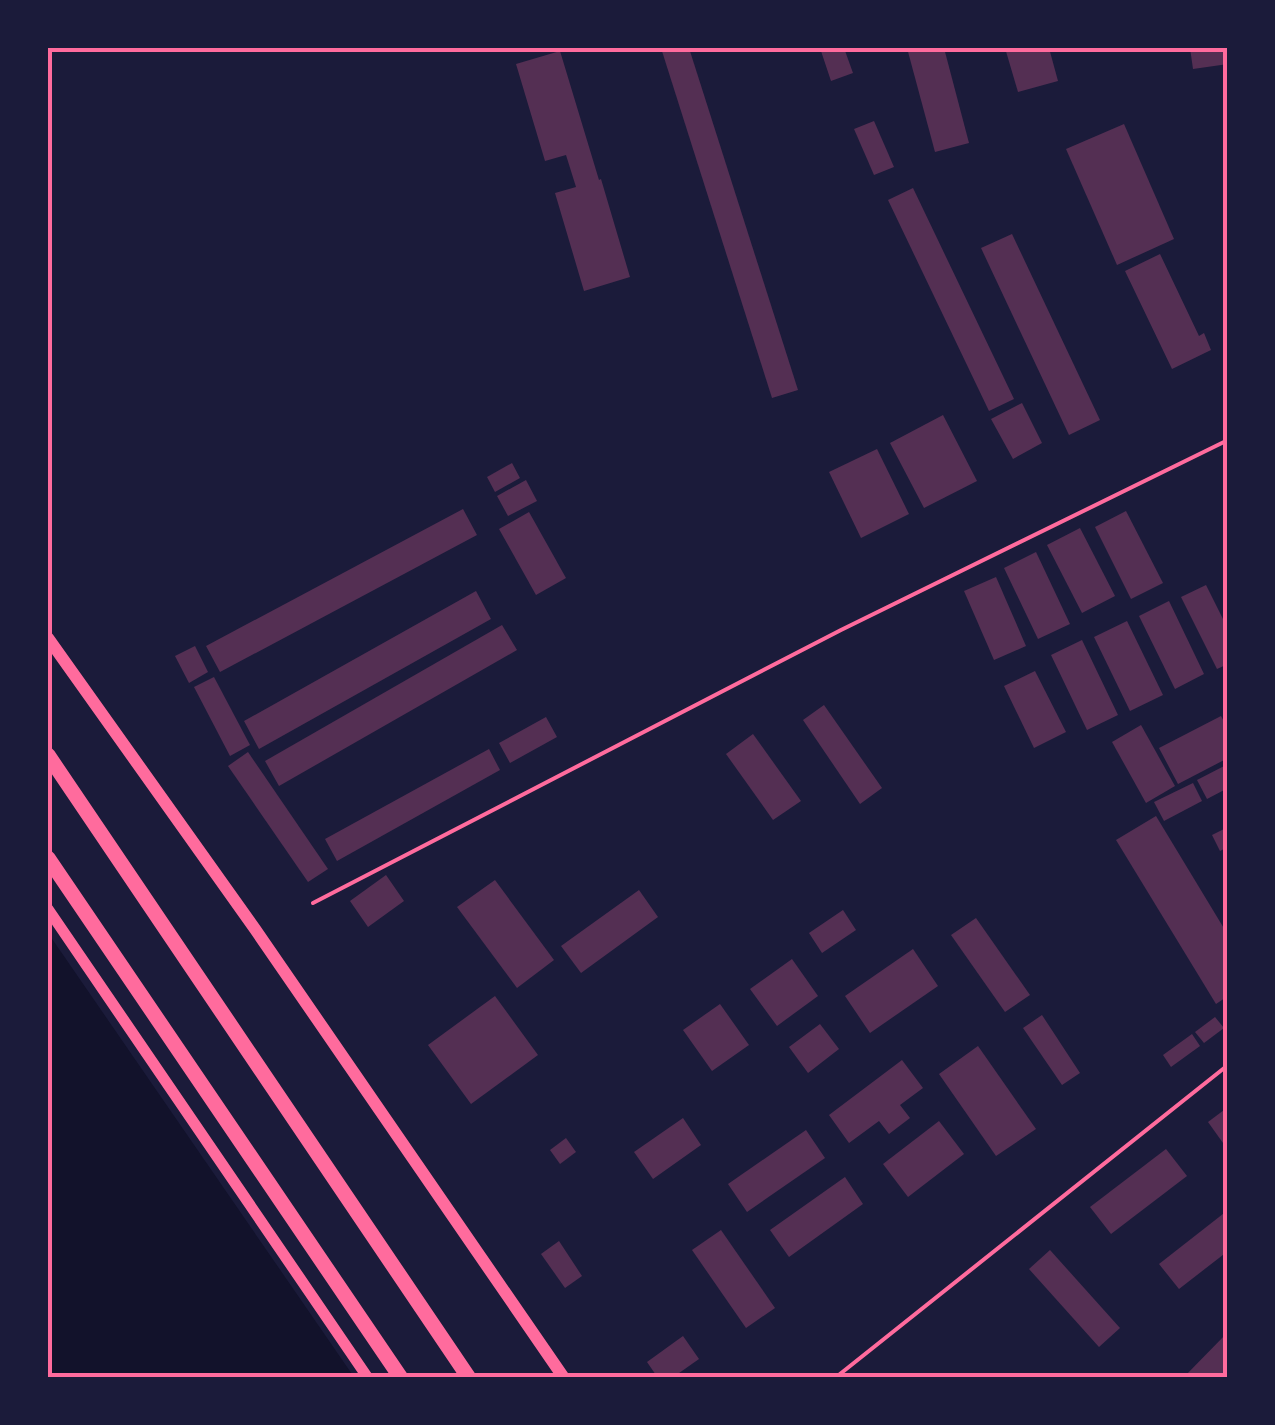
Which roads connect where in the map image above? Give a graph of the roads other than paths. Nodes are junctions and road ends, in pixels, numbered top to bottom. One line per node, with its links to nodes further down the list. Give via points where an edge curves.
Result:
1 (1228, 440): 5 (lane, via 841,630)
2 (48, 638): 11 (main road)
3 (48, 755): 10 (highway)
4 (48, 858): 9 (highway)
5 (313, 903)
6 (48, 909): 8 (main road)
7 (1228, 1065): 12 (lane)
8 (368, 1378)
9 (401, 1378)
10 (469, 1378)
11 (564, 1378)
12 (834, 1378)

